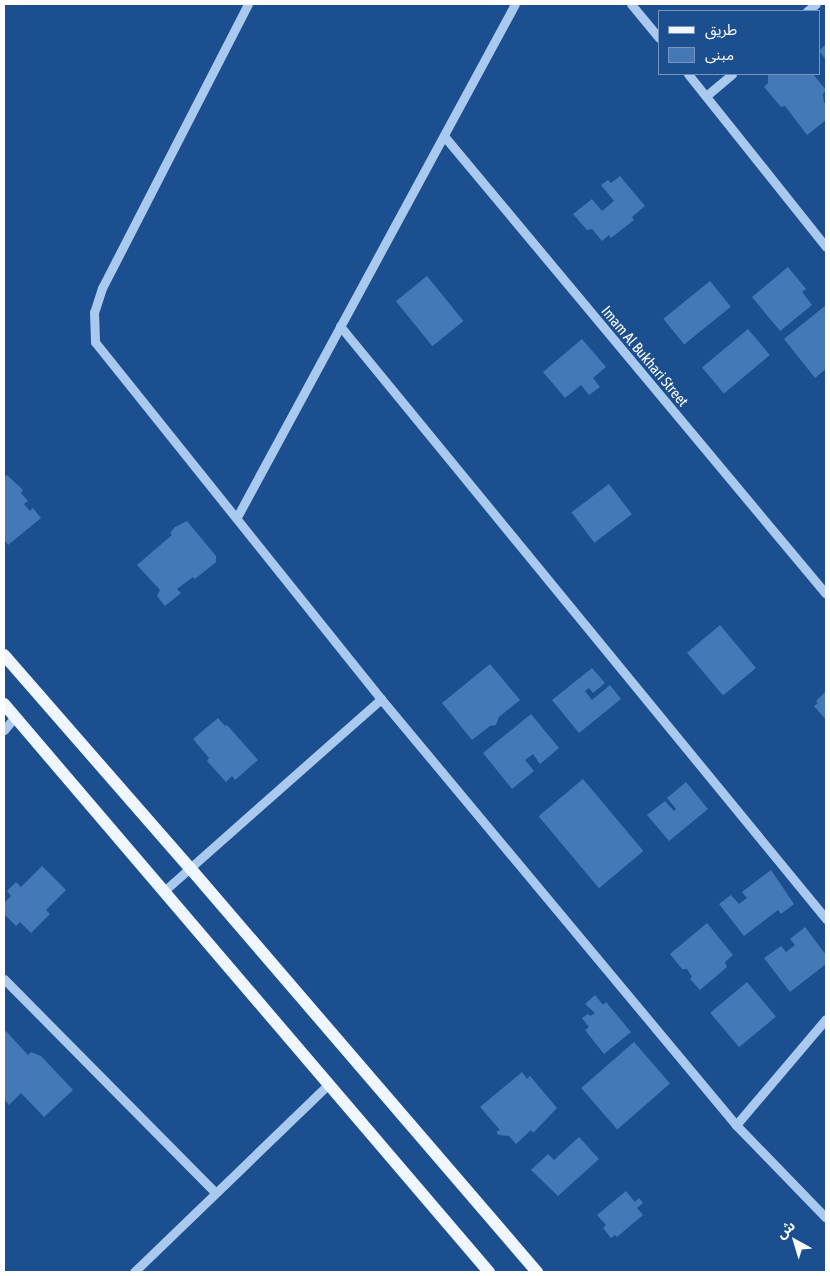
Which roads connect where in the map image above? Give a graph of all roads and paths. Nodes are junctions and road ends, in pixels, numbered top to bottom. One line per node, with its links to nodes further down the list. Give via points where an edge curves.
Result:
1 (248, 4): 11 (street, via 102,288 93,327 95,342 106,358)
2 (515, 4): 8 (street)
3 (631, 4): 4 (street)
4 (658, 37)
5 (689, 75): 7 (street)
6 (731, 75): 7 (street)
7 (706, 96): 9 (street)
8 (444, 136): 10 (street); 12 (street, Imam Al Bukhari Street)
9 (826, 247)
10 (340, 326): 11 (street); 20 (street)
11 (237, 517): 14 (street)
12 (826, 594)
13 (4, 655): 18 (main road)
14 (381, 699): 18 (street); 24 (street)
15 (4, 704): 16 (main road)
16 (15, 717): 17 (street); 19 (main road)
17 (4, 730)
18 (190, 868): 19 (street); 29 (main road)
19 (164, 891): 23 (main road)
20 (826, 918)
21 (4, 979): 25 (street)
22 (826, 1018): 24 (street)
23 (329, 1084): 25 (street); 28 (main road)
24 (736, 1125): 26 (street)
25 (215, 1192): 27 (street)
26 (826, 1218)
27 (134, 1272)
28 (490, 1272)
29 (537, 1272)

